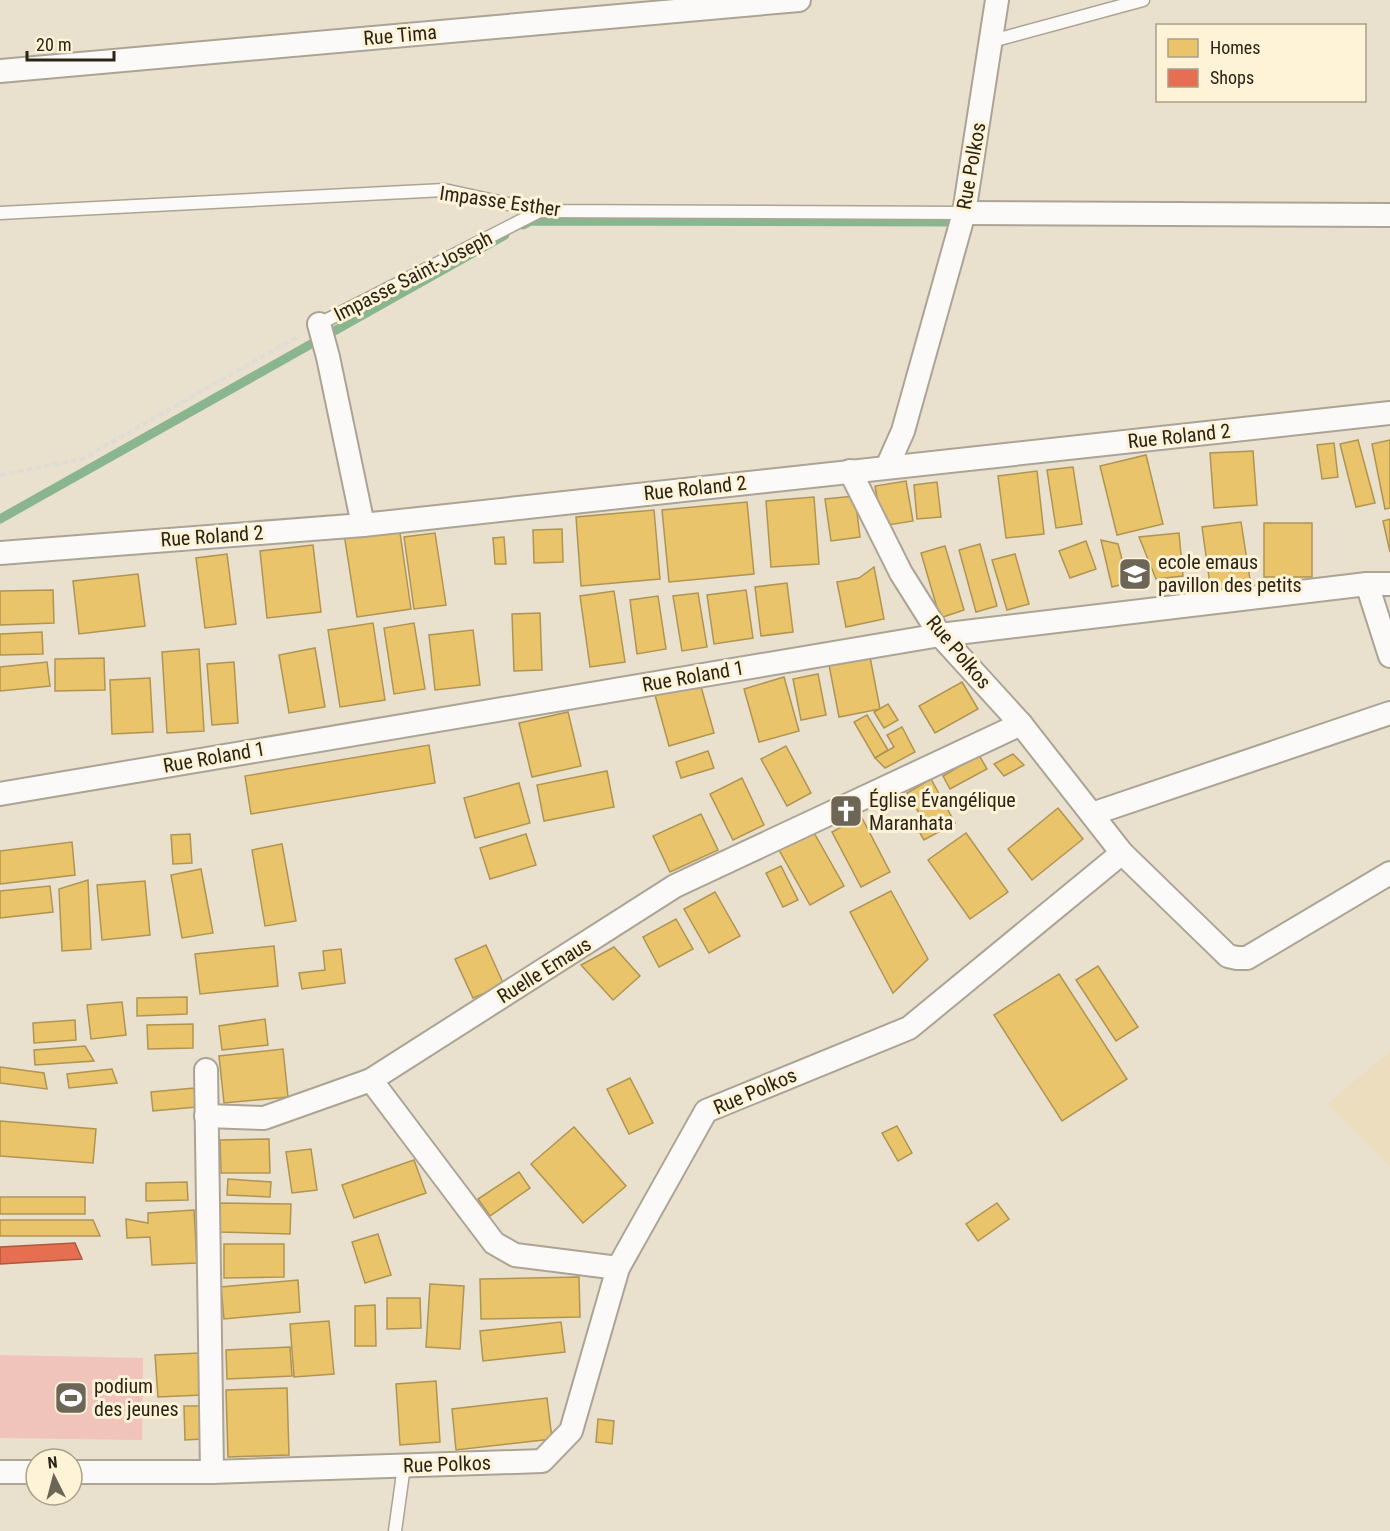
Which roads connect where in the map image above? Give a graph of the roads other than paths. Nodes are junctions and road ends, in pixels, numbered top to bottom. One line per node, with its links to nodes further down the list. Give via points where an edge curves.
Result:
1 (800, 0): 5 (street, Rue Tima)
2 (997, 0): 4 (street, Rue Polkos)
3 (1143, 0): 4 (lane)
4 (992, 41): 9 (street, Rue Polkos)
5 (0, 71)
6 (540, 211): 7 (lane, Impasse Esther, via 444,190); 9 (lane, Impasse Esther); 10 (lane, Impasse Saint-Joseph)
7 (0, 213)
8 (1390, 215): 9 (street)
9 (962, 220): 12 (street, Rue Polkos, via 903,431)
10 (319, 324): 14 (street)
11 (1390, 413): 12 (street, Rue Roland 2)
12 (887, 467): 13 (street, Rue Roland 2)
13 (850, 471): 14 (street, Rue Roland 2); 18 (street, Rue Polkos, via 901,573)
14 (363, 525): 15 (street, Rue Roland 2)
15 (0, 553)
16 (1367, 584): 17 (street, Rue Roland 1); 18 (street, Rue Roland 1); 19 (street)
17 (1390, 584)
18 (940, 635): 21 (street, Rue Polkos); 22 (street, Rue Roland 1)
19 (1390, 656)
20 (1390, 713): 23 (street)
21 (1021, 724): 23 (street, Rue Polkos); 27 (street, Ruelle Emaus, via 675,886)
22 (0, 794)
23 (1092, 814): 24 (street, Rue Polkos)
24 (1122, 853): 25 (street, via 1228,956 1237,958 1246,958); 29 (street, Rue Polkos, via 909,1028 706,1111)
25 (1390, 873)
26 (206, 1070): 28 (street)
27 (371, 1080): 28 (street, Ruelle Emaus, via 264,1118); 29 (street, via 494,1243 515,1255)
28 (206, 1116): 34 (street)
29 (618, 1268): 30 (street, Rue Polkos, via 571,1431 542,1461)
30 (404, 1466): 34 (street, Rue Polkos); 35 (lane)
31 (0, 1472): 32 (street)
32 (24, 1472)
33 (84, 1472): 34 (street, Rue Polkos)
34 (213, 1472)
35 (395, 1531)

